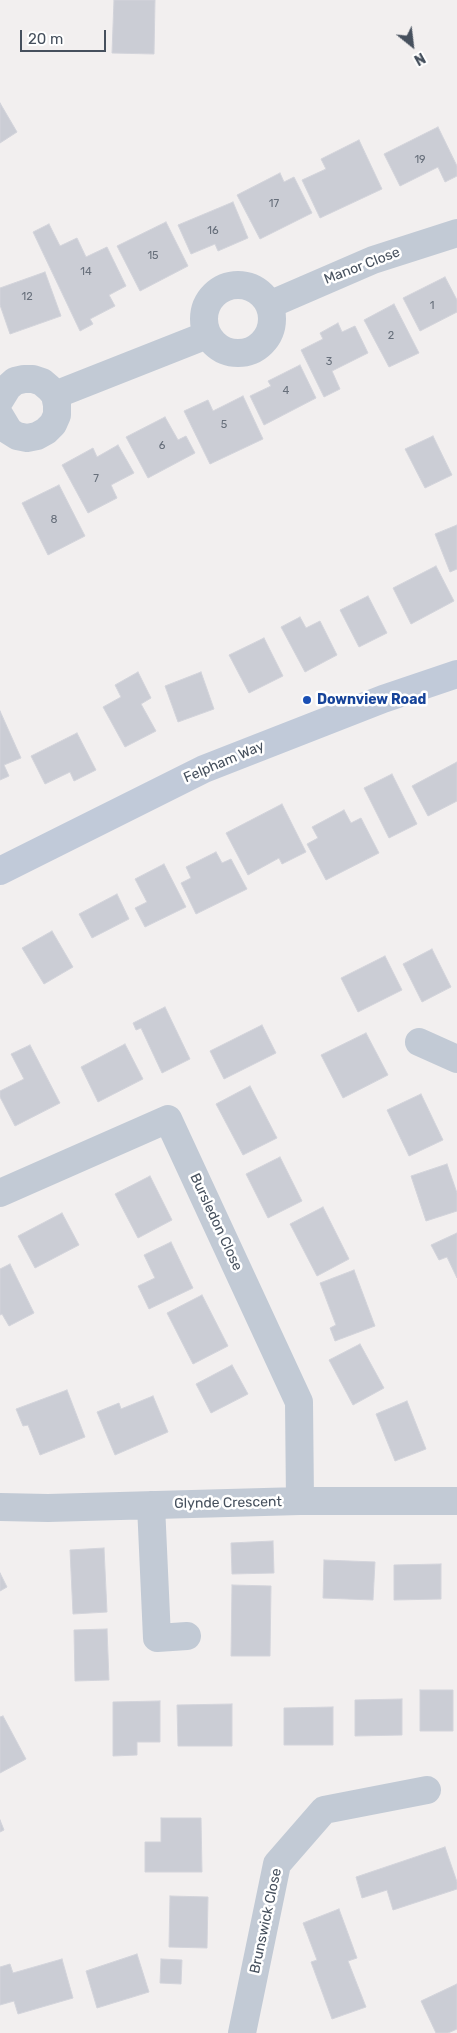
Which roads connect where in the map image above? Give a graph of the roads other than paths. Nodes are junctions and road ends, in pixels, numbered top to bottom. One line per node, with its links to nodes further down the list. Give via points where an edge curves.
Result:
1 (457, 233): 2 (street, Manor Close, via 373,260)
2 (269, 305): 3 (street, via 271,328 258,347 244,353 232,353 221,349); 3 (street, via 256,290 245,286 233,285 222,289 212,296 204,311 203,323)
3 (207, 334): 4 (street)
4 (55, 395): 5 (street, via 42,382 24,379 8,387); 6 (street, via 57,415 53,424 37,436 17,436 9,431)
5 (0, 400)
6 (0, 416)
7 (457, 674): 8 (main road, Felpham Way, via 204,768)
8 (0, 871)
9 (419, 1042): 10 (street)
10 (457, 1059)
11 (0, 1193): 12 (street, Bursledon Close, via 168,1119 299,1402)
12 (300, 1501): 13 (street, Glynde Crescent); 14 (street, Glynde Crescent)
13 (457, 1501)
14 (151, 1504): 15 (street, Glynde Crescent); 16 (street, via 157,1638)
15 (0, 1507)
16 (186, 1636)
17 (427, 1790): 18 (street, Brunswick Close, via 324,1810 277,1864)
18 (242, 2033)

